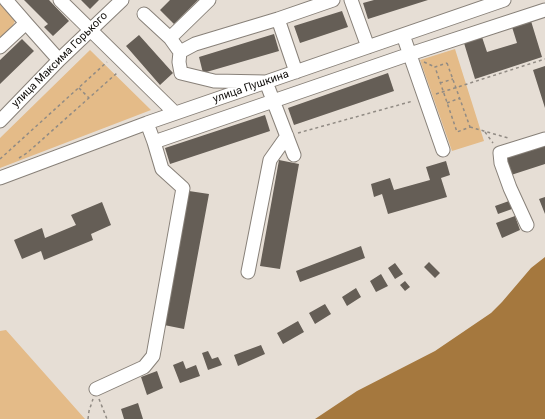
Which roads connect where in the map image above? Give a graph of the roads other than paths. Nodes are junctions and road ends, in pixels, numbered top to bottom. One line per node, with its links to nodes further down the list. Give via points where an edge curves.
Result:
1 (6, 0): 11 (street)
2 (60, 0): 12 (street)
3 (122, 0): 12 (street, улица Максима Горького)
4 (209, 0): 14 (street)
5 (333, 0): 10 (street)
6 (351, 0): 16 (street)
7 (504, 0): 13 (street, улица Пушкина)
8 (543, 9): 18 (street)
9 (144, 14): 14 (street)
10 (278, 19): 17 (street, via 195,44); 20 (street)
11 (26, 23): 15 (street); 19 (street)
12 (90, 30): 19 (street, улица Максима Горького); 23 (street)
13 (403, 35): 16 (street, улица Пушкина); 18 (street)
14 (170, 38): 17 (street)
15 (0, 47)
16 (368, 47): 20 (street, улица Пушкина)
17 (180, 52): 21 (street, via 181,73 214,81)
18 (410, 54): 22 (street); 29 (street)
19 (59, 60): 24 (street, улица Максима Горького)
20 (296, 72): 21 (street, улица Пушкина)
21 (266, 82): 22 (street); 23 (street, улица Пушкина)
22 (273, 101): 26 (street); 28 (street)
23 (175, 113): 25 (street, улица Пушкина)
24 (0, 121)
25 (147, 123): 28 (street); 31 (street, улица Пушкина)
26 (287, 136): 30 (street); 33 (street, via 270,160)
27 (545, 139): 32 (street, via 500,153 510,188)
28 (154, 142): 34 (street, via 162,169 182,188 153,356 144,367)
29 (443, 150)
30 (294, 155)
31 (0, 178)
32 (527, 225)
33 (248, 272)
34 (96, 390)

